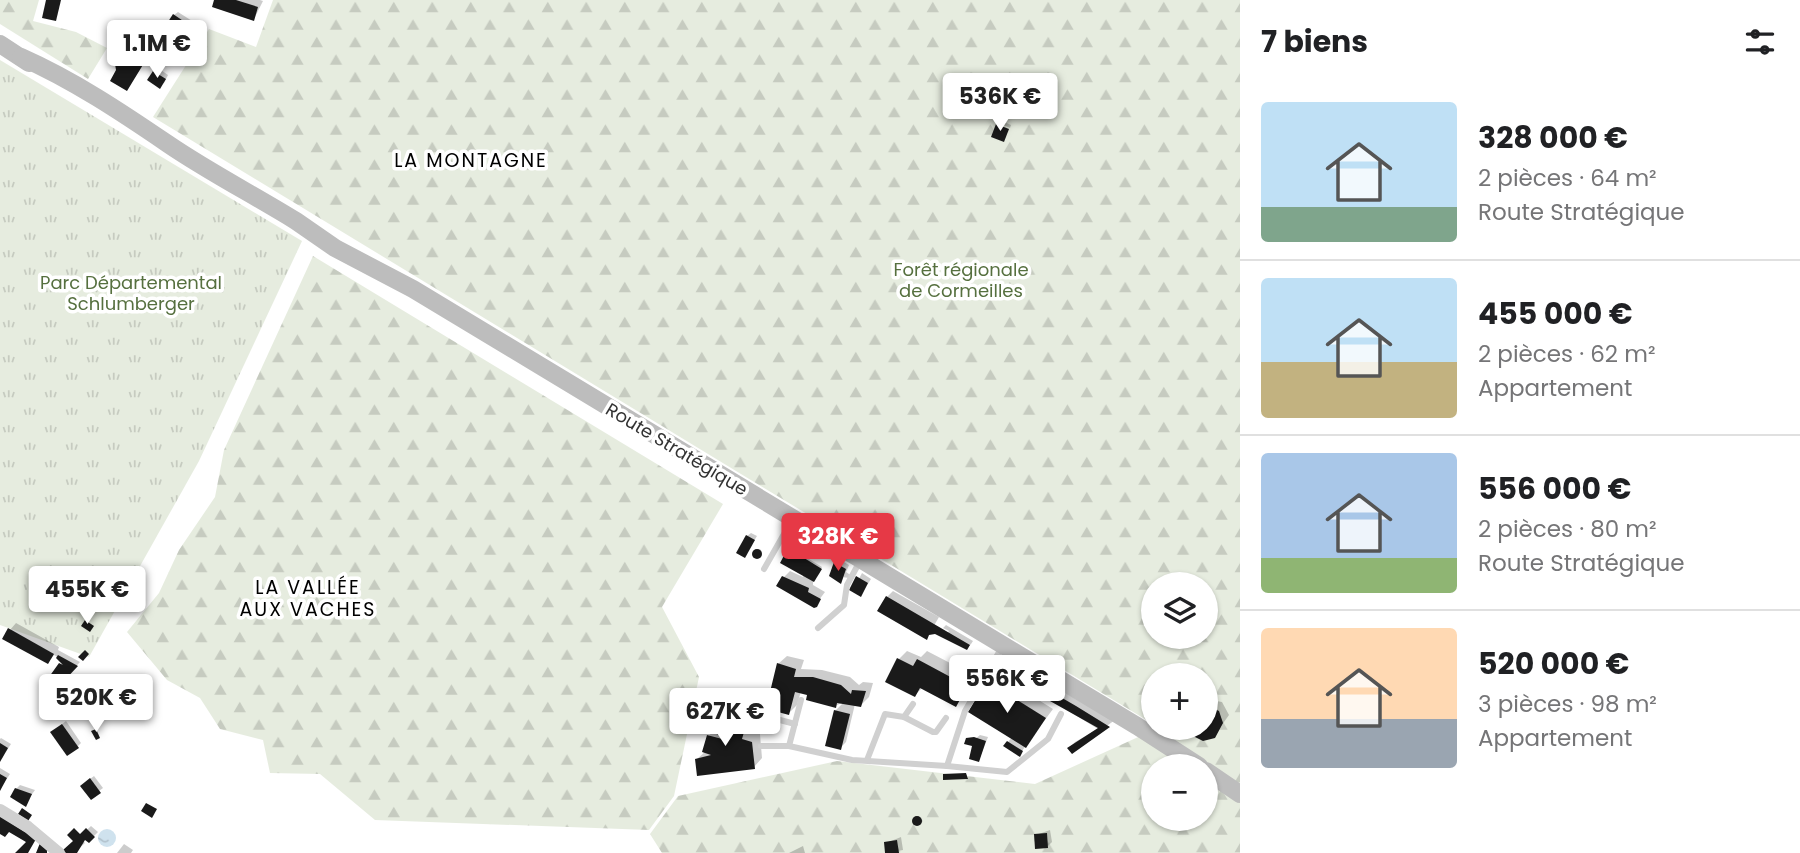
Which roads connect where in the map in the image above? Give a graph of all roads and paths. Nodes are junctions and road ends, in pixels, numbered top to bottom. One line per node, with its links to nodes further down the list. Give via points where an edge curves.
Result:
1 (0, 44): 2 (street, Route Stratégique, via 104,111 296,221 329,235 369,264)
2 (793, 519): 3 (street, Route Stratégique); 4 (lane)
3 (861, 559): 5 (lane, via 847,585 844,605); 6 (street, Route Stratégique)
4 (765, 569)
5 (818, 628)
6 (1003, 646): 16 (street, Route Stratégique); 18 (lane, via 965,711)
7 (801, 700): 13 (lane)
8 (913, 704): 11 (lane)
9 (1061, 714): 18 (lane, via 1048,739 1006,772)
10 (765, 716): 13 (lane)
11 (904, 717): 12 (lane, via 933,732); 17 (lane, via 885,714)
12 (946, 718)
13 (795, 724): 15 (lane)
14 (761, 746): 15 (lane)
15 (789, 746): 17 (lane)
16 (1179, 754)
17 (867, 760): 18 (lane)
18 (947, 766)
19 (1218, 779): 20 (street)
20 (1240, 794)
21 (0, 810): 22 (street)
22 (59, 853)

